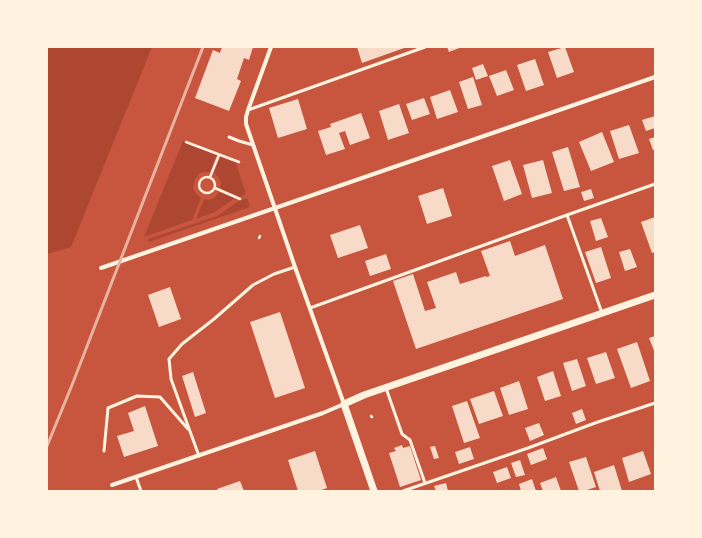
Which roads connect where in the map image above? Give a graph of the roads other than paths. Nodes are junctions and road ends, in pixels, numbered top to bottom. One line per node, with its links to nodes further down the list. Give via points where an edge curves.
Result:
1 (271, 47): 4 (street)
2 (425, 47): 4 (lane)
3 (655, 77): 8 (street)
4 (248, 110): 6 (street, via 246,122)
5 (229, 137): 6 (lane)
6 (254, 145): 8 (street)
7 (655, 184): 9 (lane)
8 (275, 208): 10 (street); 11 (street)
9 (567, 215): 13 (lane); 14 (lane)
10 (295, 267): 13 (street); 18 (lane, via 253,285 182,344 169,360 171,379)
11 (101, 268)
12 (655, 294): 14 (street)
13 (310, 308): 17 (street)
14 (602, 313): 15 (street)
15 (386, 388): 17 (street); 22 (lane, via 402,434 410,440)
16 (655, 403): 22 (lane)
17 (344, 404): 20 (street); 25 (street)
18 (190, 430): 19 (lane, via 160,397 137,396 108,408); 20 (lane)
19 (104, 451)
20 (199, 456): 21 (street)
21 (136, 477): 23 (street); 24 (lane)
22 (425, 483): 26 (lane)
23 (112, 485)
24 (141, 491)
25 (374, 491)
26 (403, 491)

